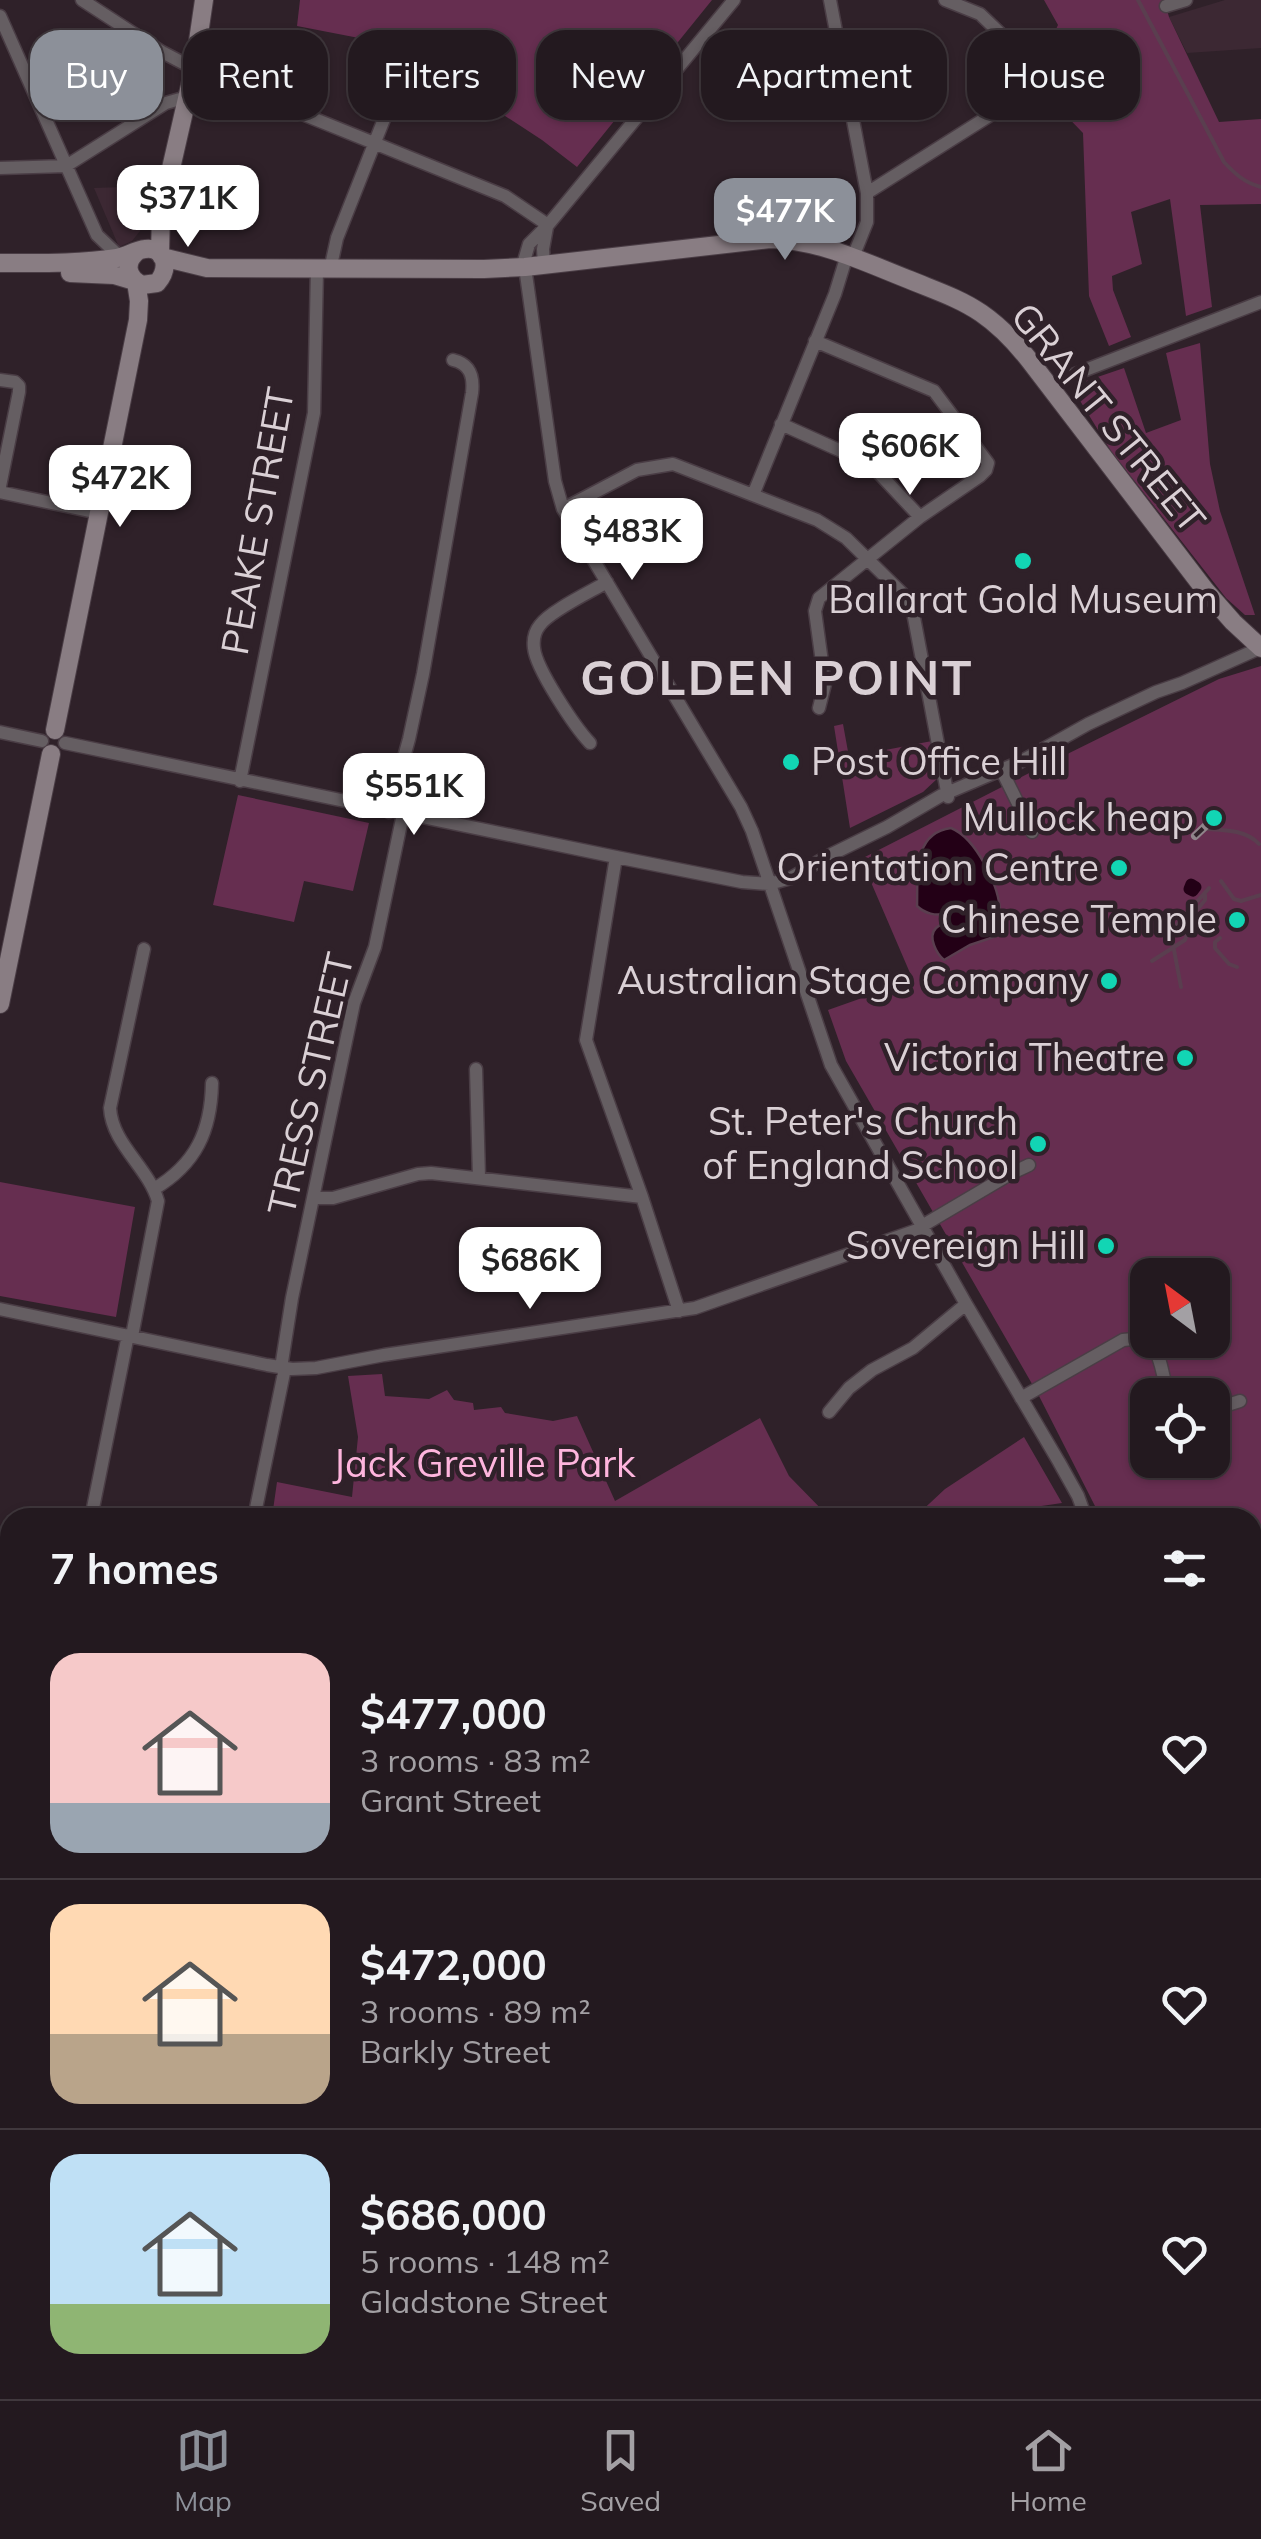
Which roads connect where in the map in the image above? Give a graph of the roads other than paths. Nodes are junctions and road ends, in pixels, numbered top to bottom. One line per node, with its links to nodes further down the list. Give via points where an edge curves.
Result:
1 (82, 0): 11 (street)
2 (204, 0): 9 (main road)
3 (734, 0): 22 (street)
4 (830, 0): 20 (street)
5 (944, 0): 10 (street, via 980,14)
6 (1186, 0): 7 (street)
7 (1166, 6)
8 (0, 16): 18 (street)
9 (200, 30)
10 (997, 30)
11 (183, 62)
12 (183, 98): 18 (street, via 166,102)
13 (183, 115): 21 (main road)
14 (319, 120): 17 (street)
15 (383, 120): 17 (street, PEAKE STREET)
16 (983, 120): 20 (street)
17 (374, 143): 22 (street, via 505,196); 31 (street, PEAKE STREET)
18 (66, 166): 19 (street); 23 (street)
19 (0, 168)
20 (867, 193): 26 (street, via 866,222)
21 (161, 212): 24 (main road); 25 (main road)
22 (548, 225): 29 (street); 29 (street, via 529,244)
23 (97, 235): 24 (street); 27 (street, via 97,250)
24 (132, 253): 25 (main road, via 150,249); 27 (main road); 34 (main road, via 128,264)
25 (161, 255): 30 (main road, GRANT STREET); 33 (main road, via 165,270)
26 (850, 256): 29 (main road, GRANT STREET, via 770,239); 37 (street); 40 (main road, GRANT STREET, via 982,314)
27 (83, 262): 28 (main road)
28 (0, 263)
29 (530, 267): 31 (main road, GRANT STREET); 44 (street)
30 (223, 269): 31 (main road, GRANT STREET); 33 (main road, GRANT STREET)
31 (323, 269): 56 (street, PEAKE STREET, via 314,413)
32 (0, 273): 34 (main road, via 108,274)
33 (159, 281): 34 (main road); 36 (main road)
34 (135, 282): 36 (main road)
35 (1261, 302): 40 (street)
36 (138, 320): 45 (main road)
37 (815, 340): 41 (street); 46 (street, via 936,392 985,456 988,467 980,476)
38 (452, 360): 58 (street, TRESS STREET, via 468,368 472,393)
39 (0, 380): 42 (street, via 15,382 19,392)
40 (1048, 387): 49 (main road, GRANT STREET, via 1205,590)
41 (782, 424): 43 (street); 46 (street, via 869,466)
42 (0, 491): 45 (street)
43 (753, 495): 44 (street, via 670,464 637,470); 47 (street, via 828,525)
44 (563, 508): 48 (street)
45 (100, 513): 52 (main road)
46 (920, 517): 47 (street)
47 (869, 560): 50 (street, via 816,604 825,678); 57 (street, via 914,610)
48 (607, 582): 53 (street, via 545,620 534,646 570,719); 61 (street, via 741,807)
49 (1260, 648): 54 (street)
50 (818, 708)
51 (0, 732): 52 (street)
52 (53, 742): 56 (street); 63 (main road)
53 (590, 743)
54 (1020, 762): 55 (street); 57 (street)
55 (1003, 773): 57 (street); 59 (street)
56 (240, 781): 58 (street)
57 (948, 796): 61 (street, via 924,814 783,872)
58 (396, 813): 60 (street); 69 (street, TRESS STREET, via 375,947 354,1004)
59 (1032, 832)
60 (616, 858): 61 (street); 70 (street, via 586,1040)
61 (769, 884): 71 (street, via 831,1065)
62 (144, 949): 68 (street, via 110,1112)
63 (0, 1004)
64 (476, 1069): 67 (street)
65 (212, 1082): 68 (street, via 194,1155)
66 (1029, 1165): 71 (street)
67 (479, 1177): 69 (street, via 425,1173); 70 (street)
68 (154, 1189): 75 (street, via 158,1209)
69 (314, 1198): 76 (street, TRESS STREET)
70 (642, 1198): 74 (street)
71 (922, 1227): 72 (street); 74 (street)
72 (966, 1304): 78 (street); 81 (street, via 914,1348 849,1388)
73 (0, 1309): 75 (street)
74 (679, 1311): 76 (street)
75 (130, 1335): 76 (street); 82 (street)
76 (283, 1368): 83 (street, TRESS STREET)
77 (1164, 1378): 78 (street, via 1158,1354 1147,1342 1128,1338)
78 (1021, 1398): 84 (street)
79 (1240, 1400): 80 (street)
80 (1230, 1404)
81 (830, 1412)
82 (93, 1508)
83 (256, 1508)
84 (1082, 1508)

